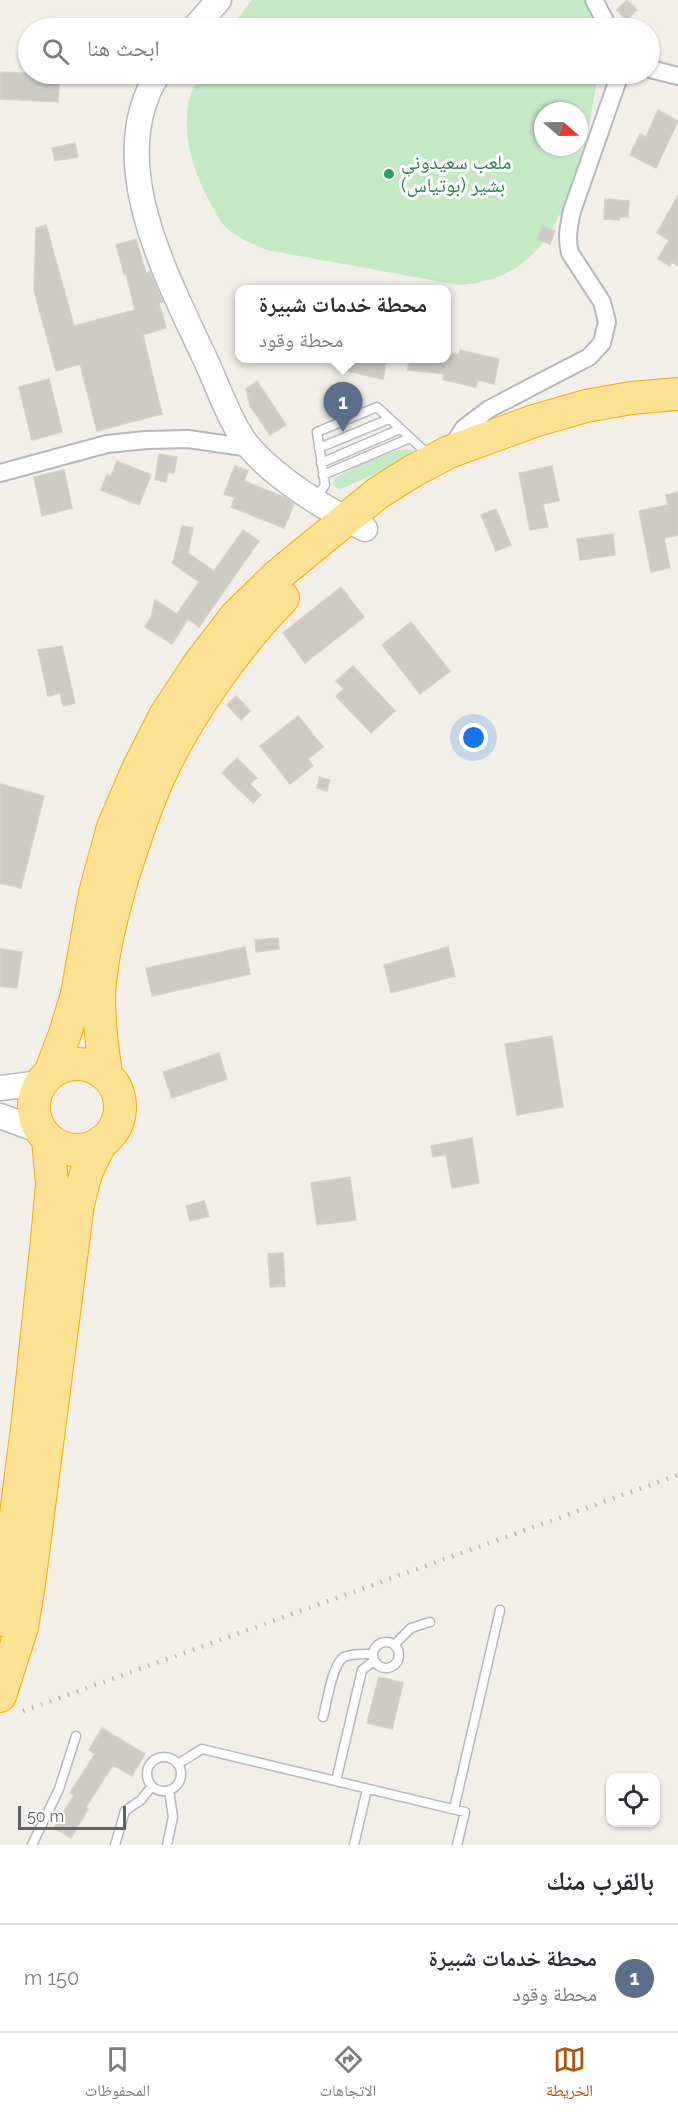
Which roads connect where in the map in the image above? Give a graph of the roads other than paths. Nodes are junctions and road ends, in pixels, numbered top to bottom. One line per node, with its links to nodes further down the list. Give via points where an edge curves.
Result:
1 (219, 0): 3 (street)
2 (594, 0): 4 (street)
3 (203, 18)
4 (604, 18)
5 (660, 72): 6 (street)
6 (678, 76)
7 (153, 84): 14 (street, via 146,99 136,164 146,216 160,259)
8 (616, 84): 16 (street, via 567,236 574,261 602,302 607,322 602,344 589,357 475,418 455,438)
9 (678, 394): 16 (highway, via 586,406 534,421)
10 (678, 411): 21 (highway, via 594,424 542,439 456,471)
11 (389, 419): 12 (lane); 15 (lane); 15 (lane, via 377,407 317,432)
12 (400, 429): 13 (lane); 17 (lane)
13 (410, 438): 16 (lane); 19 (lane)
14 (250, 448): 18 (street, via 188,439 107,444); 20 (street)
15 (319, 448): 17 (lane)
16 (442, 459): 21 (highway, via 413,471 378,493)
17 (321, 463): 19 (lane)
18 (0, 473)
19 (323, 475): 20 (lane, via 325,485)
20 (315, 499): 21 (street)
21 (356, 524): 22 (highway, via 337,549 258,624 189,724 159,777 117,897 105,951 99,995); 23 (highway, via 277,576 236,616 166,714 113,827 95,893 77,994 65,1034)
22 (106, 1073): 23 (highway, via 80,1063 62,1066); 27 (highway, via 120,1101 119,1117)
23 (45, 1078): 24 (street); 26 (highway, via 34,1099 35,1116)
24 (0, 1088)
25 (0, 1116): 26 (street)
26 (44, 1135): 27 (highway, via 68,1149 91,1148); 29 (highway, via 52,1184 28,1420)
27 (101, 1143): 33 (highway, via 86,1173 78,1204 29,1584 22,1627)
28 (500, 1610): 41 (lane)
29 (0, 1620)
30 (430, 1622): 31 (lane, via 411,1628)
31 (394, 1645): 32 (lane, via 380,1644); 32 (lane, via 399,1654 394,1665 382,1668)
32 (373, 1657): 34 (lane, via 341,1658); 37 (lane, via 362,1670)
33 (0, 1696)
34 (323, 1717)
35 (76, 1737): 42 (lane, via 59,1789)
36 (178, 1764): 37 (lane, via 202,1749); 38 (lane, via 163,1756 152,1761 147,1771); 40 (lane, via 180,1781)
37 (336, 1781): 39 (lane)
38 (152, 1786): 40 (lane); 43 (lane, via 125,1811)
39 (367, 1789): 41 (lane); 45 (lane)
40 (169, 1790): 44 (lane, via 173,1816)
41 (454, 1809): 46 (lane, via 465,1812)
42 (32, 1845)
43 (115, 1845)
44 (167, 1845)
45 (354, 1845)
46 (457, 1845)

